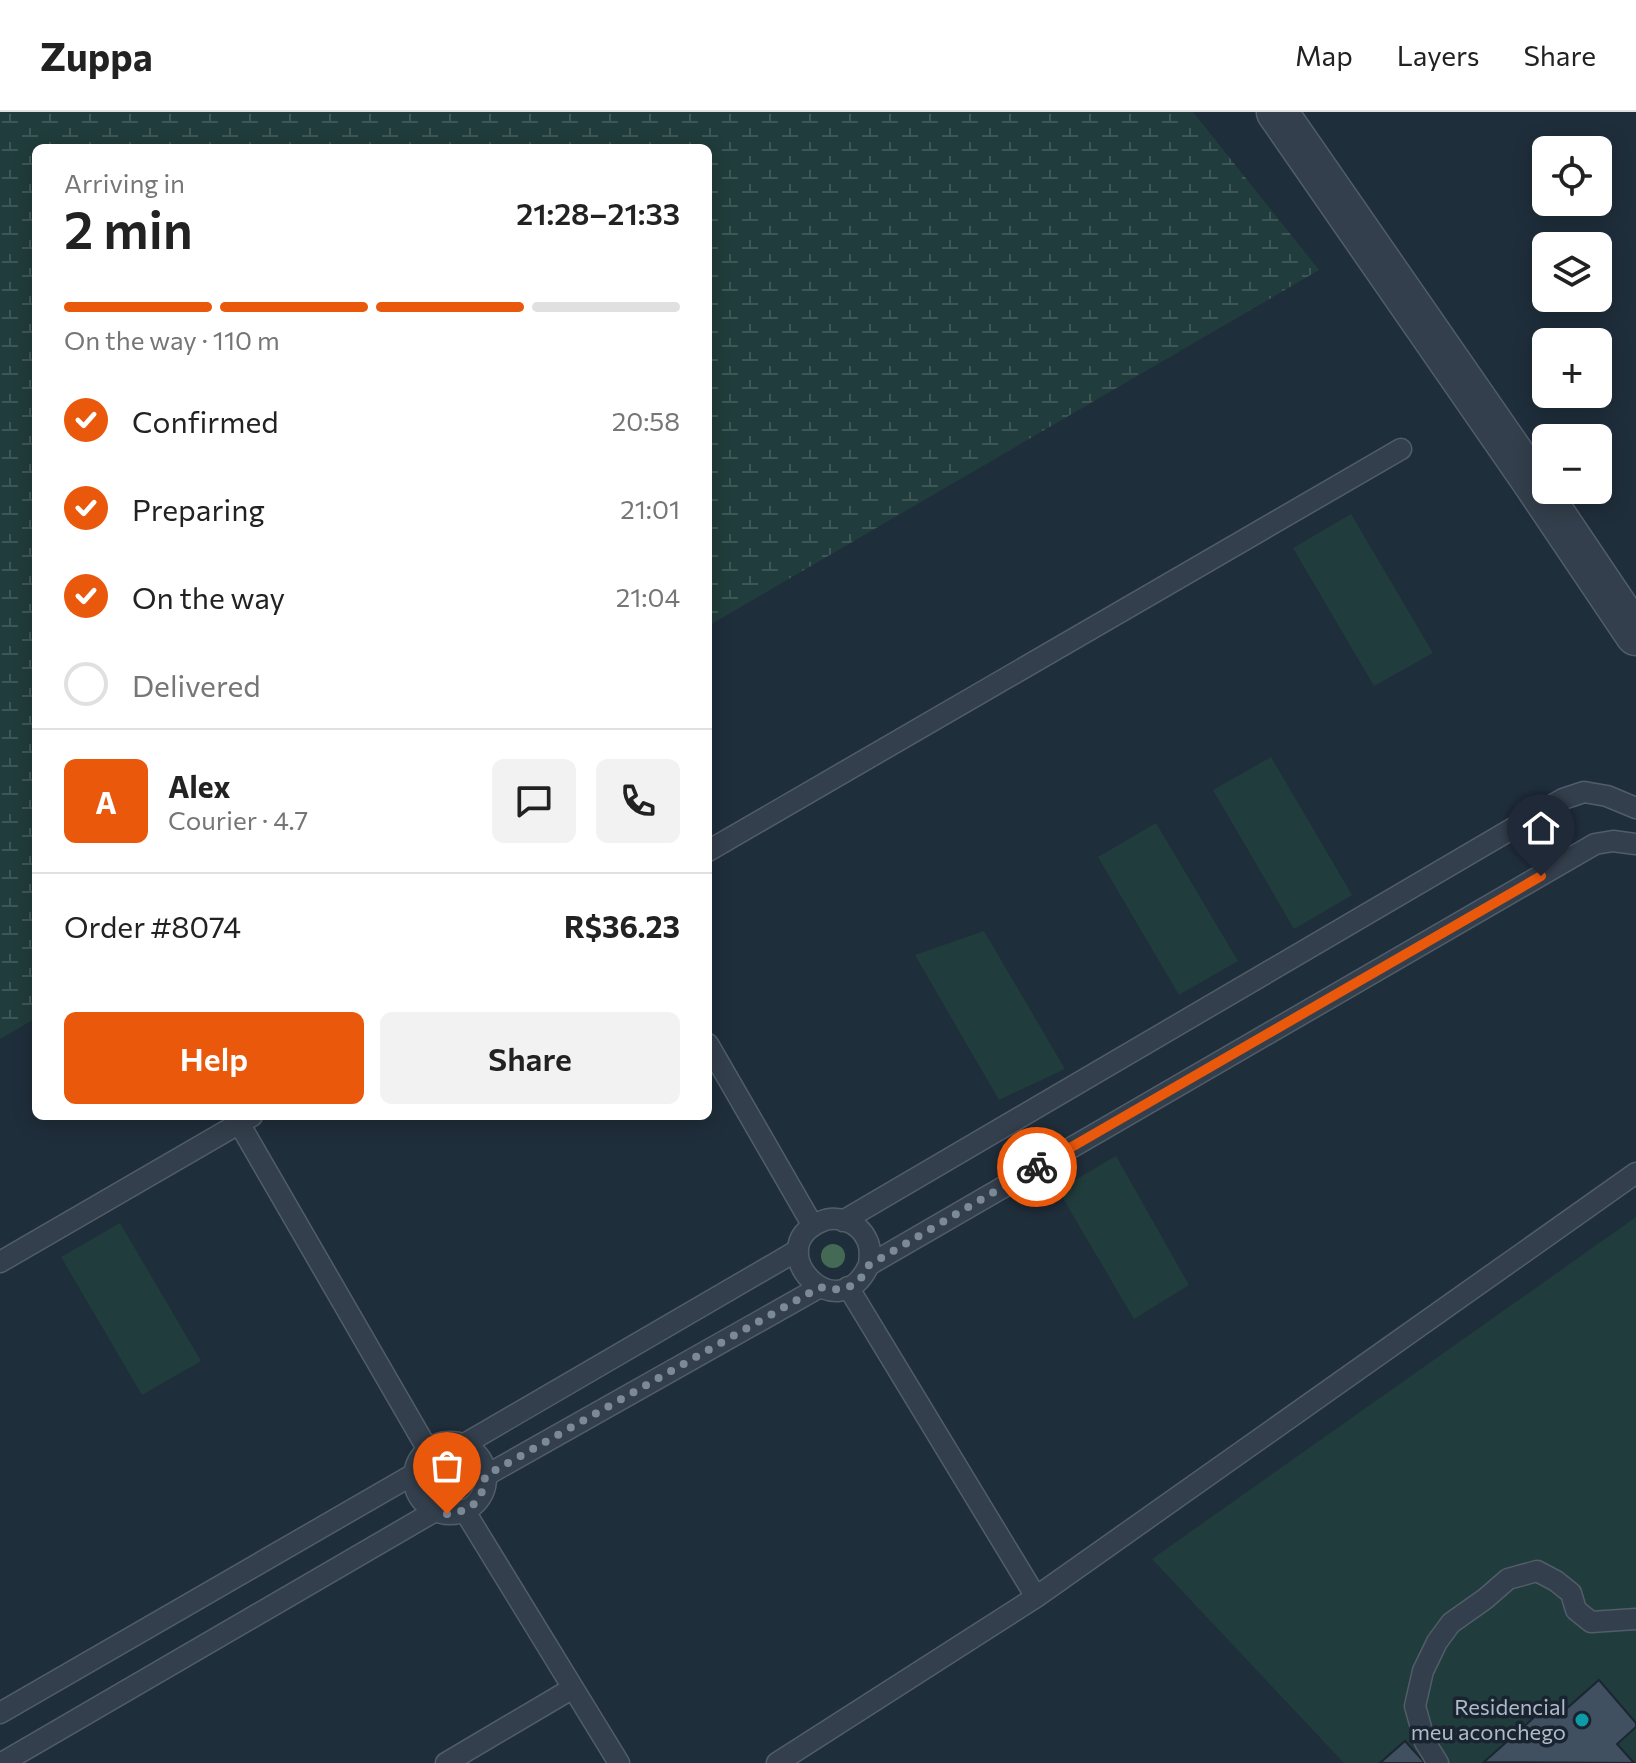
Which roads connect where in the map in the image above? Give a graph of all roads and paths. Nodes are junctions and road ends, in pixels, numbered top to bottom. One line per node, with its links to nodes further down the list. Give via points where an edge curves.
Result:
1 (1277, 112): 3 (street)
2 (1401, 449): 6 (lane)
3 (1636, 635)
4 (1636, 808): 10 (lane, via 1584,792 1563,799)
5 (1636, 844): 14 (lane, via 1595,844)
6 (712, 849)
7 (712, 1051): 11 (lane)
8 (246, 1120): 13 (lane); 18 (lane)
9 (1636, 1173): 23 (lane)
10 (843, 1221): 11 (lane, via 828,1219); 14 (lane, via 861,1230 867,1240)
11 (813, 1226): 12 (lane)
12 (798, 1250): 15 (lane, via 803,1273); 17 (lane)
13 (0, 1262)
14 (869, 1265): 16 (lane)
15 (820, 1287): 16 (lane); 20 (lane)
16 (848, 1287): 23 (lane)
17 (463, 1445): 18 (lane, via 443,1443); 20 (lane, via 476,1454)
18 (428, 1450): 19 (lane)
19 (414, 1474): 22 (lane, via 418,1496); 26 (lane)
20 (485, 1476): 21 (lane, via 479,1499)
21 (464, 1510): 22 (lane); 25 (lane)
22 (435, 1511): 27 (lane)
23 (1036, 1597): 30 (lane)
24 (1636, 1619): 31 (lane, via 1591,1622 1576,1610 1571,1593 1537,1571 1508,1579 1451,1623 1423,1671 1415,1706 1425,1742)
25 (573, 1688): 28 (lane); 29 (lane)
26 (0, 1713)
27 (2, 1763)
28 (446, 1763)
29 (619, 1763)
30 (777, 1763)
31 (1438, 1763)

